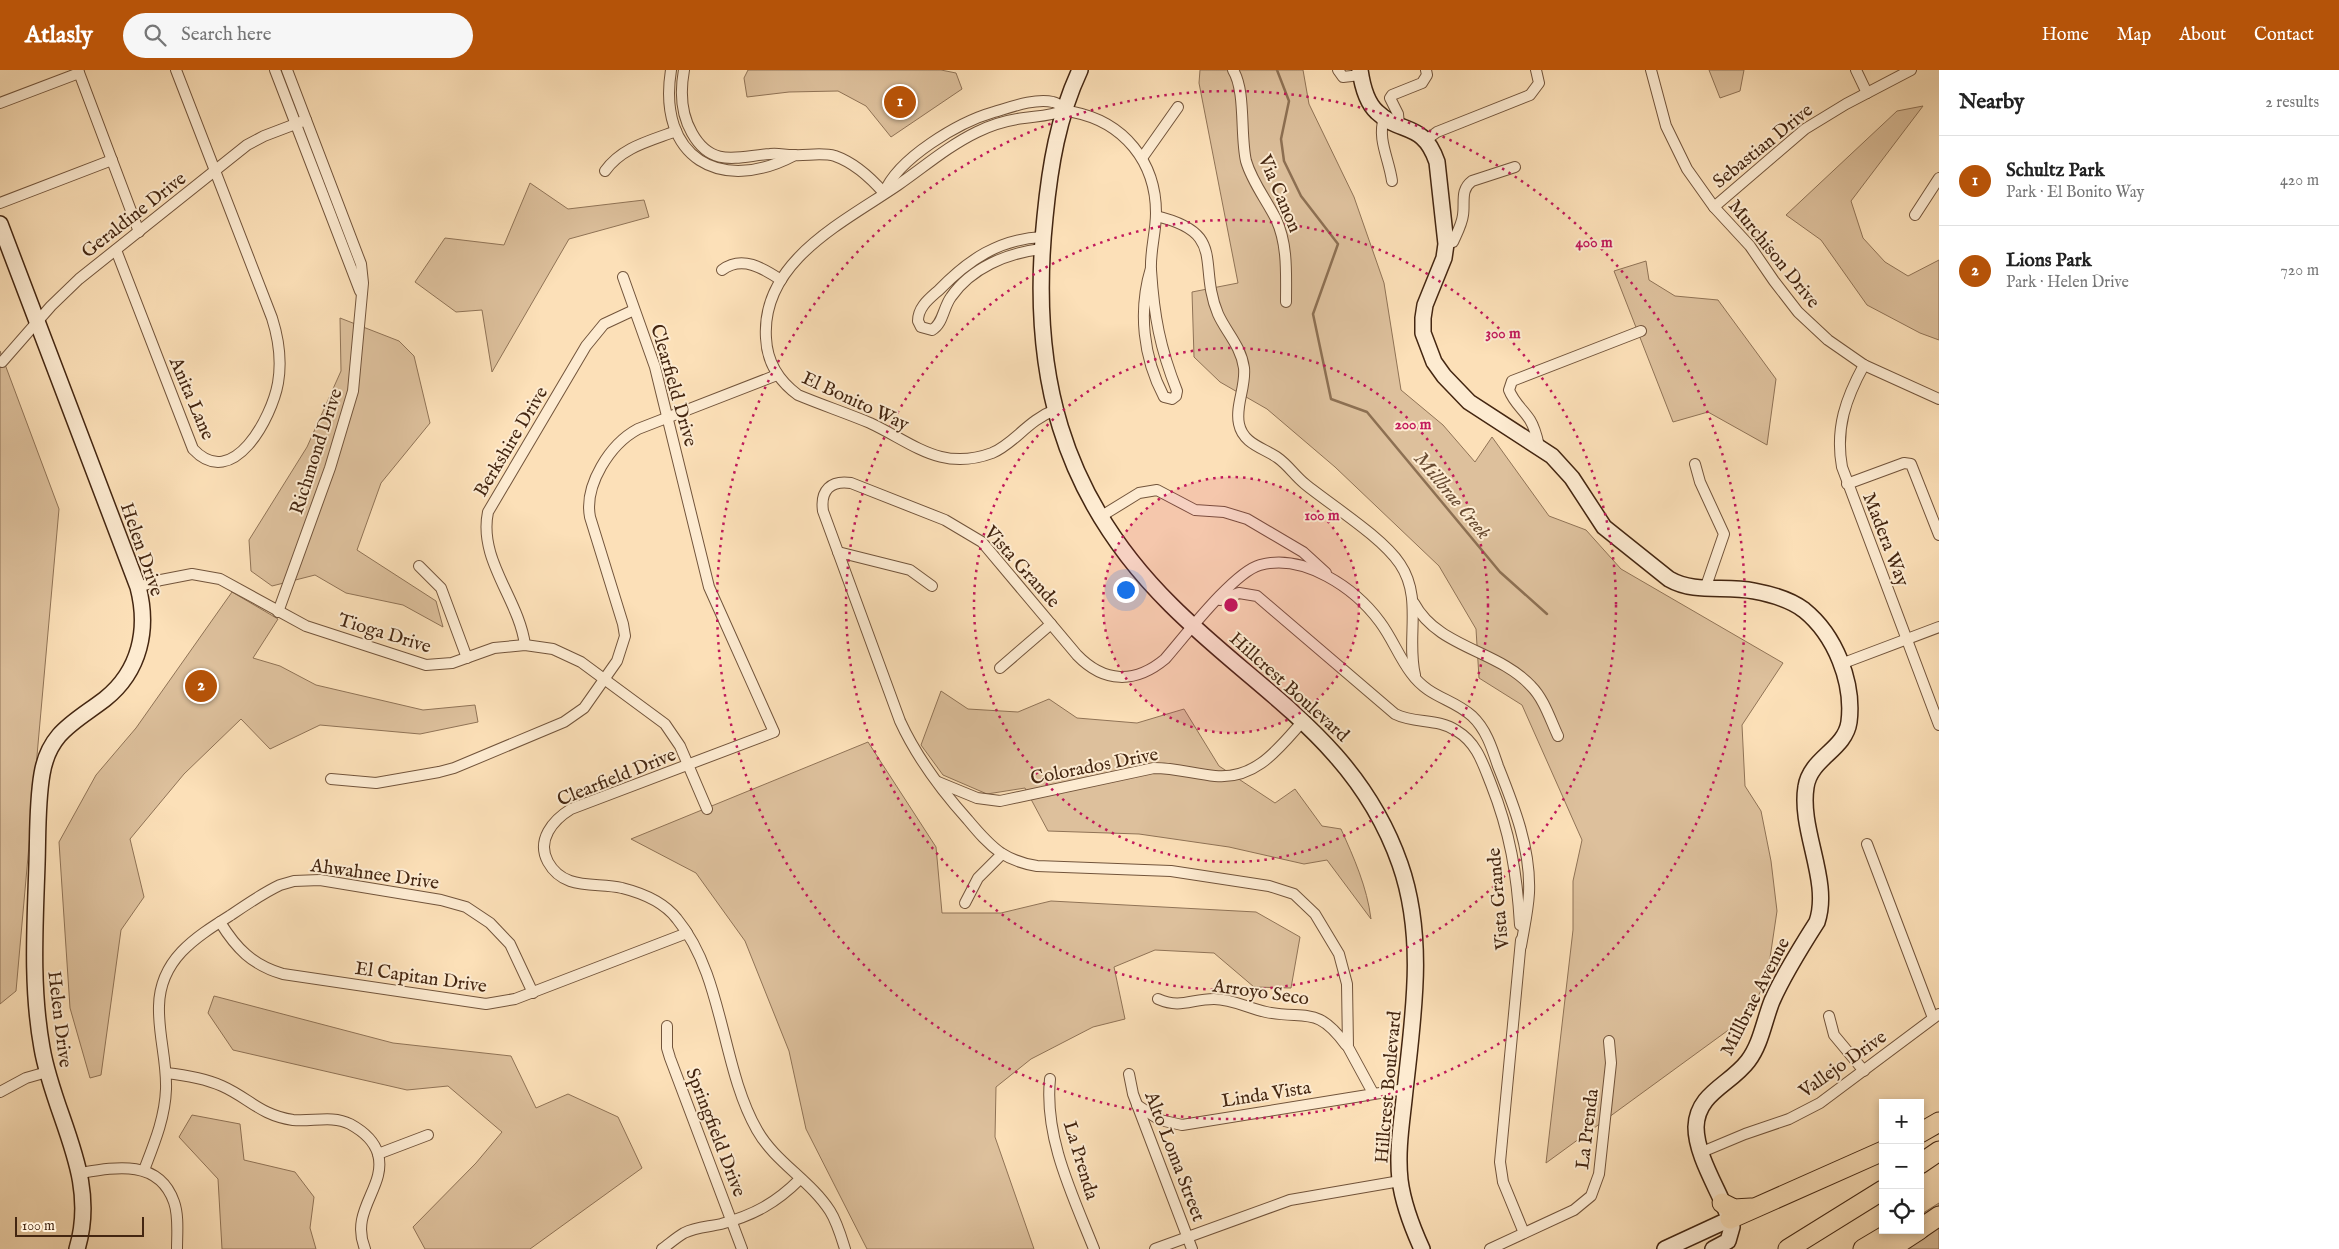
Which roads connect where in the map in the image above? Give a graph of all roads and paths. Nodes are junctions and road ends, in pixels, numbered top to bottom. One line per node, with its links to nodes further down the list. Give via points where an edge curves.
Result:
1 (176, 70): 30 (street, Anita Lane)
2 (275, 70): 22 (street, Richmond Drive)
3 (287, 70): 21 (street, Richmond Drive)
4 (671, 70): 24 (street, via 668,99)
5 (684, 70): 26 (street, via 683,113 694,137 707,150 734,160 769,154)
6 (1080, 70): 19 (street, Hillcrest Boulevard)
7 (1233, 70): 49 (street, Via Canon, via 1238,86 1246,161 1282,236)
8 (1338, 70): 15 (street, via 1343,78)
9 (1426, 70): 23 (street, via 1422,83 1390,98)
10 (1536, 70): 25 (street, via 1539,83 1530,95 1437,132)
11 (1651, 70): 36 (street, Murchison Drive, via 1658,104 1676,148)
12 (1856, 70): 16 (street)
13 (1911, 70): 16 (street, Sebastian Drive)
14 (78, 71): 17 (street); 28 (street)
15 (1360, 72): 20 (street, via 1370,102)
16 (1868, 93): 36 (street, Sebastian Drive, via 1805,129)
17 (0, 103)
18 (1178, 107): 27 (street)
19 (1065, 110): 27 (street, via 1088,116 1115,129); 34 (street, El Bonito Way, via 1008,121 977,132); 41 (street, Hillcrest Boulevard, via 1053,151)
20 (1384, 118): 23 (street); 33 (street, via 1381,138)
21 (306, 120): 22 (street, Geraldine Drive); 48 (street, Richmond Drive, via 361,264)
22 (296, 124): 30 (street, Geraldine Drive, via 255,140); 48 (street, Richmond Drive)
23 (1399, 124): 25 (street)
24 (676, 131): 26 (street, via 691,154 722,171 772,166); 31 (street, via 628,150)
25 (1426, 140): 42 (street, Millbrae Avenue, via 1436,162)
26 (795, 155): 34 (street, via 822,154 846,161)
27 (1142, 158): 38 (street, via 1153,186)
28 (112, 160): 35 (street); 40 (street)
29 (1515, 167): 42 (street, via 1466,185 1461,224 1454,242)
30 (216, 170): 40 (street, Geraldine Drive); 43 (street, Anita Lane, via 272,318 280,350 278,383 273,399 252,440 236,457 226,462 208,460 199,456 188,440)
31 (605, 171)
32 (1939, 178): 37 (street)
33 (1392, 181)
34 (884, 193): 47 (street, El Bonito Way, via 803,252)
35 (0, 203)
36 (1714, 207): 54 (street, Murchison Drive, via 1750,246 1798,312 1828,340)
37 (1915, 215)
38 (1156, 216): 44 (street); 71 (street, via 1192,229 1205,250 1218,313 1234,340 1244,367 1239,417 1243,434 1277,457 1391,553 1407,577)
39 (0, 224): 51 (street, Helen Drive)
40 (139, 232): 43 (street, Geraldine Drive)
41 (1042, 243): 41 (street, via 1005,244 968,262 921,307 918,320 921,327 932,330 937,327 950,297 986,266); 57 (street, Hillcrest Boulevard, via 1041,331)
42 (1446, 244): 59 (street, Millbrae Avenue, via 1423,318 1423,333 1434,362 1469,402)
43 (116, 250): 51 (street, Geraldine Drive, via 65,292)
44 (1151, 268): 44 (street, via 1144,296 1144,334 1159,388 1164,398 1172,399 1177,391 1157,332)
45 (722, 270): 47 (street, via 736,263 745,263 764,269)
46 (623, 277): 50 (street, Clearfield Drive)
47 (781, 280): 55 (street, El Bonito Way, via 773,295 765,328 766,345)
48 (361, 295): 72 (street, Richmond Drive, via 353,391 330,468)
49 (1286, 302)
50 (634, 310): 58 (street, Clearfield Drive, via 655,367); 77 (street, Berkshire Drive, via 604,324 586,346 488,512 485,525 490,553 518,613)
51 (37, 322): 53 (street, Geraldine Drive); 68 (street, Helen Drive)
52 (1641, 331): 59 (street, via 1512,381 1509,390 1513,400 1530,420)
53 (2, 362)
54 (1864, 364): 56 (street, Murchison Drive); 61 (street, Madera Way, via 1845,403 1840,427 1839,452)
55 (777, 375): 57 (street, El Bonito Way, via 798,395 876,426 930,455 954,460 994,452 1037,418); 58 (street)
56 (1939, 399)
57 (1055, 410): 62 (street, Hillcrest Boulevard, via 1074,466)
58 (667, 417): 81 (street, via 625,436 615,446 589,494 590,517 625,636 617,662); 86 (street, Clearfield Drive, via 709,587 774,732)
59 (1539, 446): 69 (street, Millbrae Avenue, via 1563,467 1604,527 1616,539 1679,585)
60 (1695, 464): 69 (street, via 1724,534)
61 (1847, 484): 63 (street, via 1911,464); 76 (street, Madera Way)
62 (1100, 518): 66 (street, via 1139,493 1157,490 1195,510 1224,512 1247,519 1303,552); 74 (street, Hillcrest Boulevard, via 1135,567)
63 (1939, 535)
64 (838, 552): 67 (street, via 910,570); 73 (street, Vista Grande, via 821,500 832,484 842,481 945,520 970,533 993,553); 88 (street, Vista Grande, via 900,721)
65 (419, 566): 78 (street, via 441,588)
66 (1334, 580): 70 (street, via 1296,564 1272,562 1240,575); 82 (street, via 1379,620)
67 (932, 586)
68 (138, 587): 72 (street, Tioga Drive, via 177,576 208,576 233,585); 103 (street, Helen Drive, via 144,622 137,656 129,673 105,699 64,728 46,757 42,773 34,980)
69 (1705, 588): 79 (street, Millbrae Avenue, via 1754,591 1803,609 1826,634)
70 (1216, 601): 74 (street, Vista Grande); 95 (street, Vista Grande, via 1239,594 1257,596 1395,714 1445,724 1466,737 1481,759 1509,834)
71 (1413, 602): 82 (street, via 1413,665); 85 (street, via 1433,628 1496,662 1530,685)
72 (278, 612): 78 (street, Tioga Drive, via 319,631 426,665 438,666)
73 (1052, 624): 74 (street, Vista Grande, via 1087,666 1121,677 1139,675 1155,668); 80 (street)
74 (1194, 626): 83 (street, Hillcrest Boulevard)
75 (1939, 627): 76 (street)
76 (1906, 639): 79 (street); 84 (street, Madera Way)
77 (526, 645): 78 (street, Tioga Drive, via 494,648); 81 (street, Tioga Drive, via 553,649 567,655)
78 (467, 658)
79 (1841, 664): 116 (street, Millbrae Avenue, via 1849,695 1846,732 1812,769 1805,791 1821,910 1772,1002 1748,1060 1712,1092 1699,1110 1696,1130)
80 (1000, 668)
81 (606, 680): 86 (street, Tioga Drive, via 665,724); 87 (street, via 584,708 564,722 454,768 376,783)
82 (1420, 684): 95 (street, via 1463,710 1480,726 1509,792 1521,831 1528,872 1529,892)
83 (1303, 721): 88 (street, Colorados Drive, via 1266,762 1230,776 1154,768 1000,801 977,798); 108 (street, Hillcrest Boulevard, via 1364,789 1392,840 1406,883 1417,956)
84 (1939, 725)
85 (1558, 736)
86 (689, 765): 89 (street, Tioga Drive); 94 (street, Clearfield Drive, via 571,810 552,824 544,848 555,872 567,881 638,893 667,908)
87 (332, 779)
88 (935, 781): 91 (street, Vista Grande, via 983,838)
89 (707, 809)
90 (1867, 844): 99 (street)
91 (1002, 854): 92 (street, via 978,878); 102 (street, Vista Grande, via 1025,864 1049,868 1171,871 1269,886 1294,894 1316,914 1339,954 1347,984)
92 (965, 903)
93 (220, 922): 96 (street, El Capitan Drive, via 233,944 244,954 257,964 283,974 486,1004); 96 (street, Ahwahnee Drive, via 267,891 306,880 455,903 478,914 501,933 517,956); 105 (street, Ahwahnee Drive, via 193,939 165,975 158,1004)
94 (687, 933): 96 (street, El Capitan Drive); 122 (street, Clearfield Drive, via 710,987 748,1113 764,1142)
95 (1522, 946): 131 (street, Vista Grande, via 1500,1162 1503,1182)
96 (532, 993)
97 (1158, 999): 102 (street, Arroyo Seco, via 1181,1005 1202,1000 1224,1000 1264,1012 1314,1016 1332,1027)
98 (1829, 1016): 104 (street, via 1834,1035)
99 (1936, 1016): 104 (street, Vallejo Drive)
100 (667, 1026): 129 (street, Springfield Drive, via 670,1058)
101 (1609, 1041): 131 (street, La Prenda, via 1611,1063 1600,1174 1596,1186 1574,1210)
102 (1348, 1047): 110 (street, Vista Grande)
103 (47, 1072): 109 (street, via 26,1078); 121 (street, Helen Drive)
104 (1864, 1072): 116 (street, Vallejo Drive, via 1804,1111)
105 (166, 1073): 118 (street, via 221,1086 265,1113 348,1123 371,1141); 120 (street, Ahwahnee Drive, via 164,1109)
106 (1129, 1074): 111 (street, Alto Loma Street)
107 (1050, 1079): 141 (street, La Prenda, via 1049,1098 1056,1143)
108 (1405, 1088): 110 (street, Linda Vista); 123 (street, Hillcrest Boulevard)
109 (0, 1092)
110 (1373, 1093): 111 (street, Linda Vista, via 1182,1125 1160,1120)
111 (1137, 1105): 134 (street, Alto Loma Street)
112 (1939, 1122): 113 (highway)
113 (1924, 1131)
114 (428, 1135): 118 (street)
115 (1939, 1151): 119 (highway)
116 (1702, 1152): 126 (street, Millbrae Avenue)
117 (1879, 1153): 126 (highway, via 1762,1206)
118 (378, 1154): 137 (street, via 377,1178 361,1216 360,1231)
119 (1924, 1161)
120 (144, 1170): 121 (street, via 120,1167); 136 (street, via 168,1189 174,1202)
121 (81, 1173): 135 (street, Helen Drive, via 83,1218)
122 (800, 1179): 129 (street, via 775,1202); 140 (street, Clearfield Drive, via 830,1211)
123 (1400, 1181): 134 (street, via 1290,1200); 144 (street, Hillcrest Boulevard, via 1411,1225)
124 (1879, 1192): 148 (highway)
125 (1939, 1203): 127 (highway)
126 (1726, 1211): 146 (street); 147 (street, via 1731,1235 1721,1246)
127 (1924, 1212)
128 (1939, 1216): 130 (highway)
129 (732, 1221): 138 (street, via 706,1225 682,1234); 139 (street, Springfield Drive)
130 (1924, 1226)
131 (1524, 1233): 145 (street, La Prenda)
132 (1888, 1234): 149 (highway)
133 (1913, 1234): 150 (highway)
134 (1188, 1237): 142 (street); 143 (street, Alto Loma Street)
135 (77, 1249)
136 (177, 1249)
137 (365, 1249)
138 (662, 1249)
139 (742, 1249)
140 (845, 1249)
141 (1094, 1249)
142 (1155, 1249)
143 (1192, 1249)
144 (1422, 1249)
145 (1490, 1249)
146 (1664, 1249)
147 (1713, 1249)
148 (1788, 1249)
149 (1863, 1249)
150 (1890, 1249)

